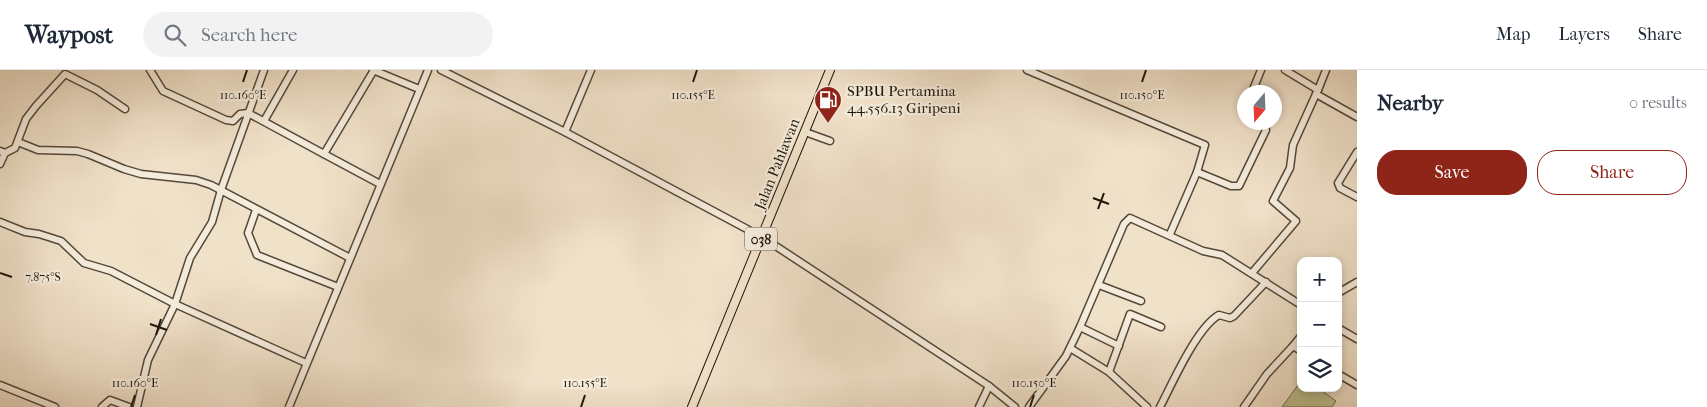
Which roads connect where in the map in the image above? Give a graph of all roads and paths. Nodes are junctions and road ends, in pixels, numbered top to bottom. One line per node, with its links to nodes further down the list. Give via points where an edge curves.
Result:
1 (150, 70): 18 (street, via 163,91 218,117 233,120)
2 (264, 70): 18 (street)
3 (293, 70): 20 (street)
4 (374, 70): 15 (street); 28 (street)
5 (428, 70): 15 (street)
6 (441, 70): 22 (street)
7 (591, 70): 22 (street)
8 (830, 70): 23 (main road, Jalan Pahlawan / 038)
9 (1027, 70): 30 (street, via 1200,142 1206,148)
10 (1261, 70): 14 (street)
11 (1285, 70): 16 (street)
12 (1326, 70): 16 (street)
13 (66, 72): 17 (street); 25 (street, via 26,119)
14 (1255, 85)
15 (419, 89): 31 (street)
16 (1317, 92): 19 (street); 39 (street, via 1293,145 1290,168 1273,201 1296,221)
17 (125, 110)
18 (248, 113): 20 (street); 32 (street)
19 (1357, 117)
20 (264, 121): 28 (street)
21 (1266, 130): 30 (street, via 1239,186 1231,186)
22 (565, 132): 37 (street)
23 (805, 132): 24 (street); 37 (main road, Jalan Pahlawan / 038)
24 (830, 141)
25 (18, 142): 26 (street, via 15,148); 32 (street, via 38,150 77,151 141,174 204,182)
26 (3, 152): 29 (street)
27 (1357, 152): 33 (street, via 1338,184)
28 (324, 154): 31 (street)
29 (0, 164)
30 (1197, 172): 36 (street)
31 (380, 184): 38 (street)
32 (221, 190): 34 (street); 47 (street, via 212,222 190,258)
33 (1357, 197)
34 (256, 210): 38 (street); 43 (street, via 248,233 257,254)
35 (0, 222): 47 (street, via 62,241 84,262)
36 (1170, 234): 39 (street, via 1203,251 1222,255); 42 (street, via 1133,218 1128,219)
37 (762, 237): 62 (street); 69 (main road, Jalan Pahlawan / 038)
38 (350, 258): 43 (street)
39 (1252, 273): 40 (street)
40 (1266, 282): 46 (street); 74 (street, via 1234,316 1219,315 1203,331)
41 (1357, 282): 44 (street)
42 (1098, 285): 45 (street); 48 (street)
43 (338, 287): 57 (street)
44 (1342, 291)
45 (1141, 301)
46 (1297, 302)
47 (175, 304): 57 (street); 67 (street, via 148,360)
48 (1080, 327): 53 (street); 55 (street)
49 (1161, 327): 53 (street, via 1130,314)
50 (1342, 330): 51 (street)
51 (1357, 338)
52 (1297, 341): 54 (street)
53 (1119, 346): 58 (street)
54 (1293, 346): 56 (street); 75 (street, via 1267,374)
55 (1070, 348): 58 (street); 72 (street)
56 (1297, 348)
57 (306, 363): 68 (street)
58 (1108, 372): 73 (street)
59 (1342, 376): 61 (street)
60 (0, 385): 63 (street)
61 (1357, 385)
62 (989, 386): 70 (street); 71 (street)
63 (44, 405): 64 (street)
64 (55, 407)
65 (102, 407): 66 (street, via 110,400)
66 (129, 407)
67 (137, 407)
68 (289, 407)
69 (692, 407)
70 (979, 407)
71 (1015, 407)
72 (1029, 407)
73 (1147, 407)
74 (1160, 407)
75 (1244, 407)

